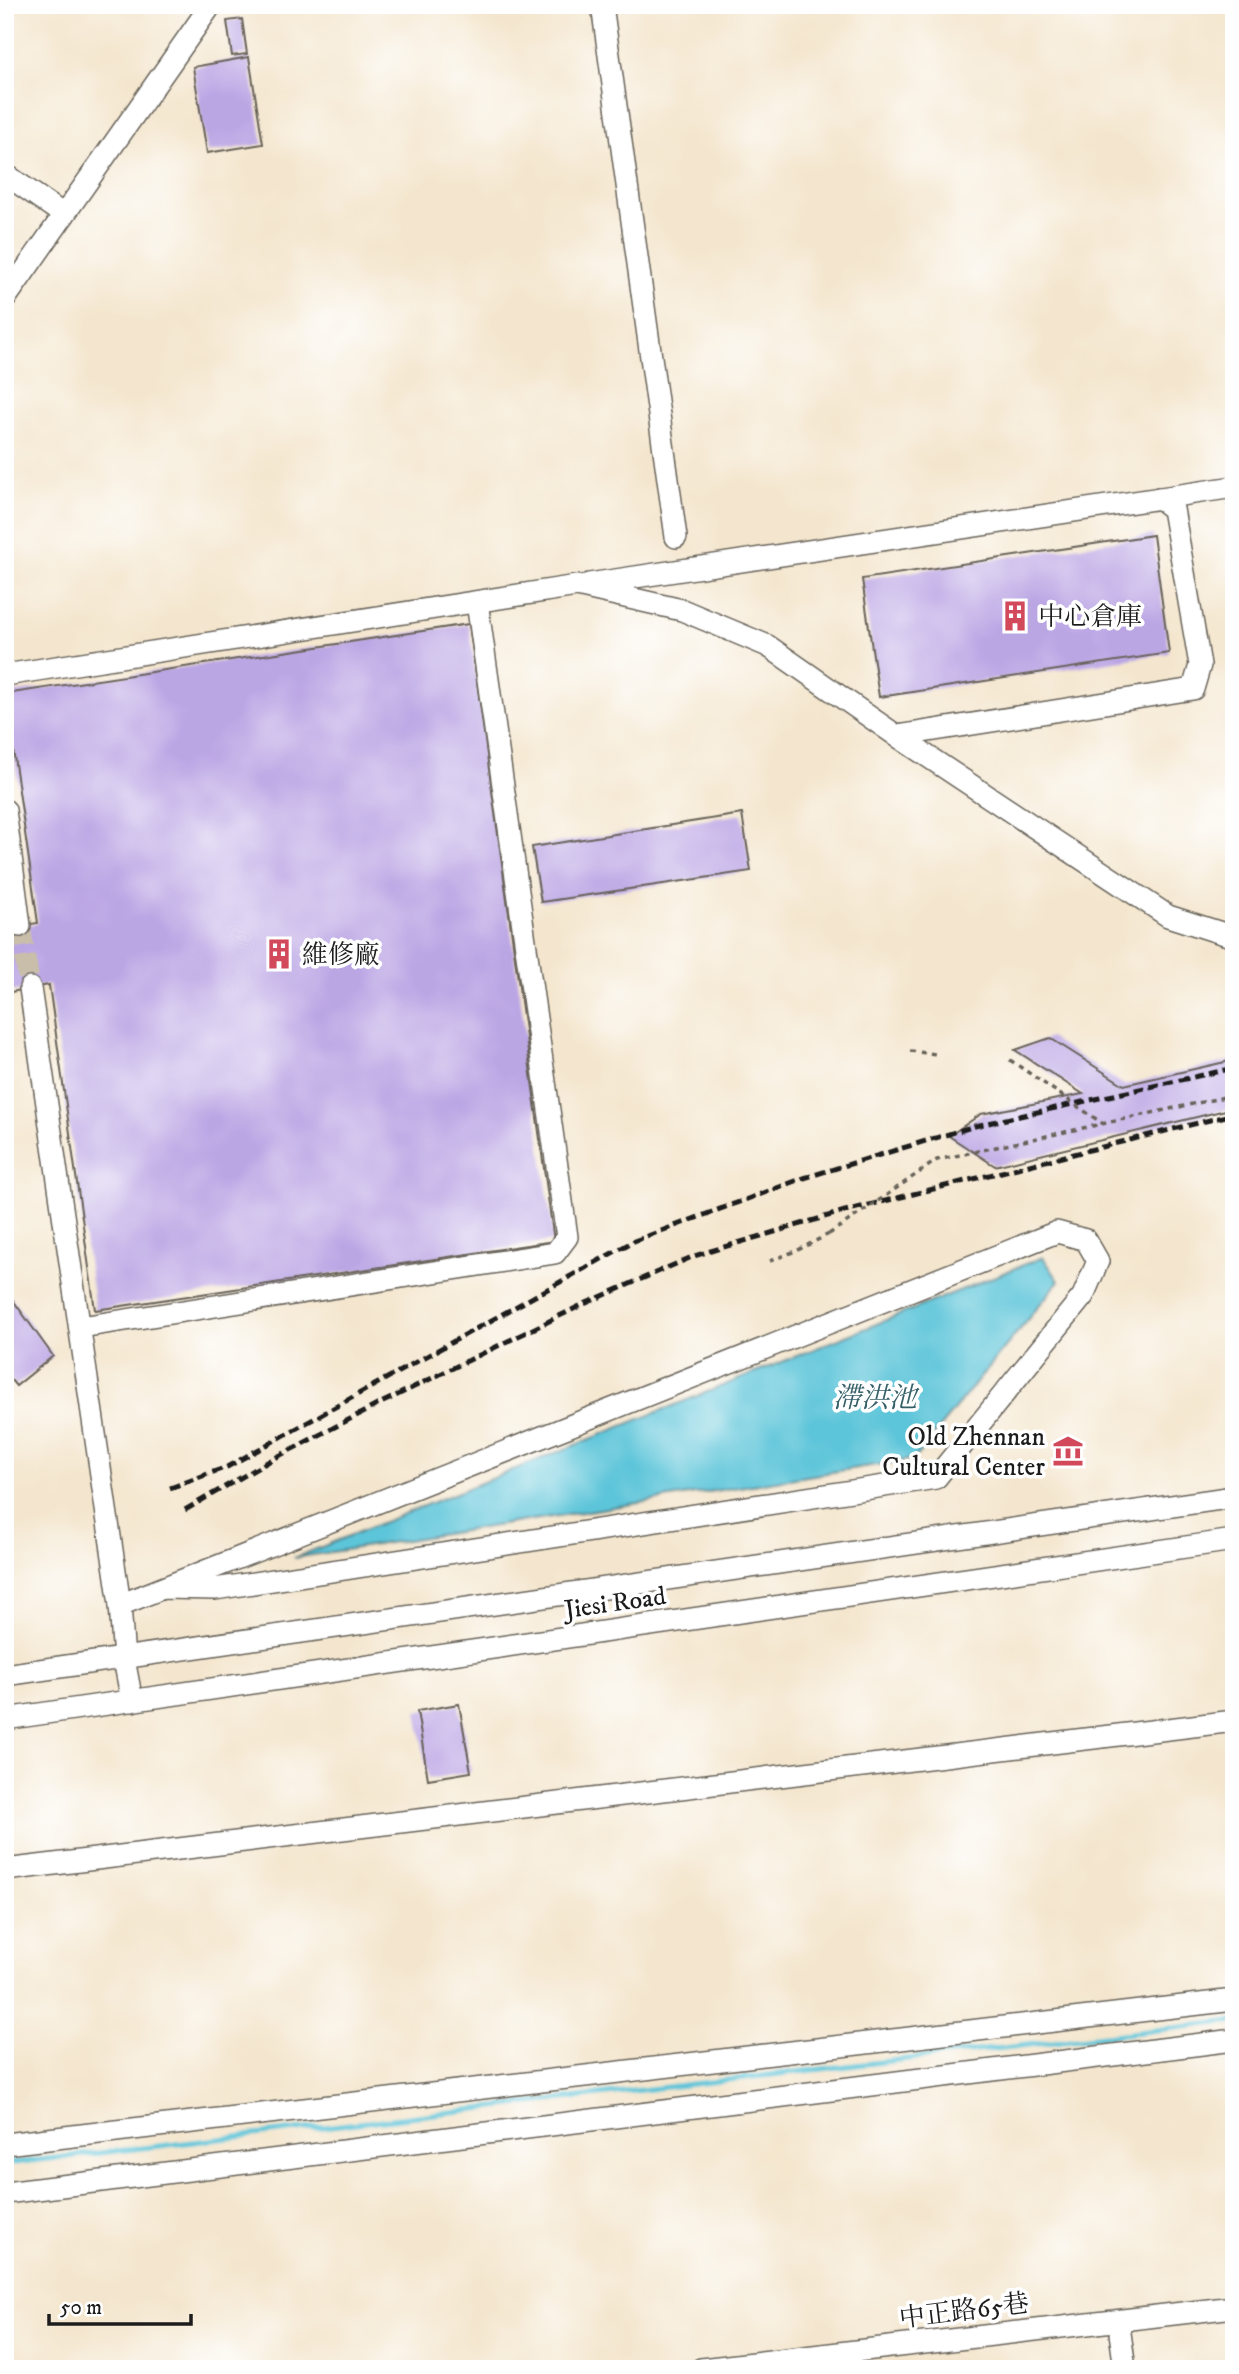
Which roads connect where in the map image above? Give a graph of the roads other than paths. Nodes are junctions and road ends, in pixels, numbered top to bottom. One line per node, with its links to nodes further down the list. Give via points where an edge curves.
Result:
1 (211, 5): 4 (street)
2 (602, 5): 8 (street)
3 (5, 174): 4 (street)
4 (64, 215): 5 (street)
5 (5, 299)
6 (1234, 487): 7 (street)
7 (1158, 498): 9 (street); 12 (street, via 1173,509 1200,665 1193,689)
8 (676, 537)
9 (577, 586): 10 (street); 12 (street, via 682,610 768,646)
10 (477, 603): 11 (street); 18 (street, via 567,1237 555,1253)
11 (5, 675)
12 (897, 736): 16 (street, via 1168,916)
13 (5, 810): 14 (street)
14 (11, 893): 15 (street)
15 (20, 926)
16 (1234, 937)
17 (30, 988): 18 (street)
18 (80, 1327): 22 (street)
19 (1234, 1497): 23 (street, Jiesi Road)
20 (1234, 1540): 25 (street, Jiesi Road)
21 (163, 1588): 21 (street, via 215,1589 936,1478 1083,1296 1098,1261 1086,1240 1057,1232); 22 (street)
22 (120, 1605): 23 (street)
23 (124, 1659): 24 (street, Jiesi Road); 25 (street)
24 (5, 1675)
25 (131, 1701): 26 (street, Jiesi Road)
26 (5, 1719)
27 (1234, 1721): 28 (street)
28 (5, 1870)
29 (1234, 2000): 31 (street)
30 (1234, 2040): 32 (street)
31 (5, 2144)
32 (5, 2193)
33 (1234, 2307): 35 (street, 中正路65巷)
34 (1121, 2333): 36 (street)
35 (701, 2369)
36 (1125, 2369)

